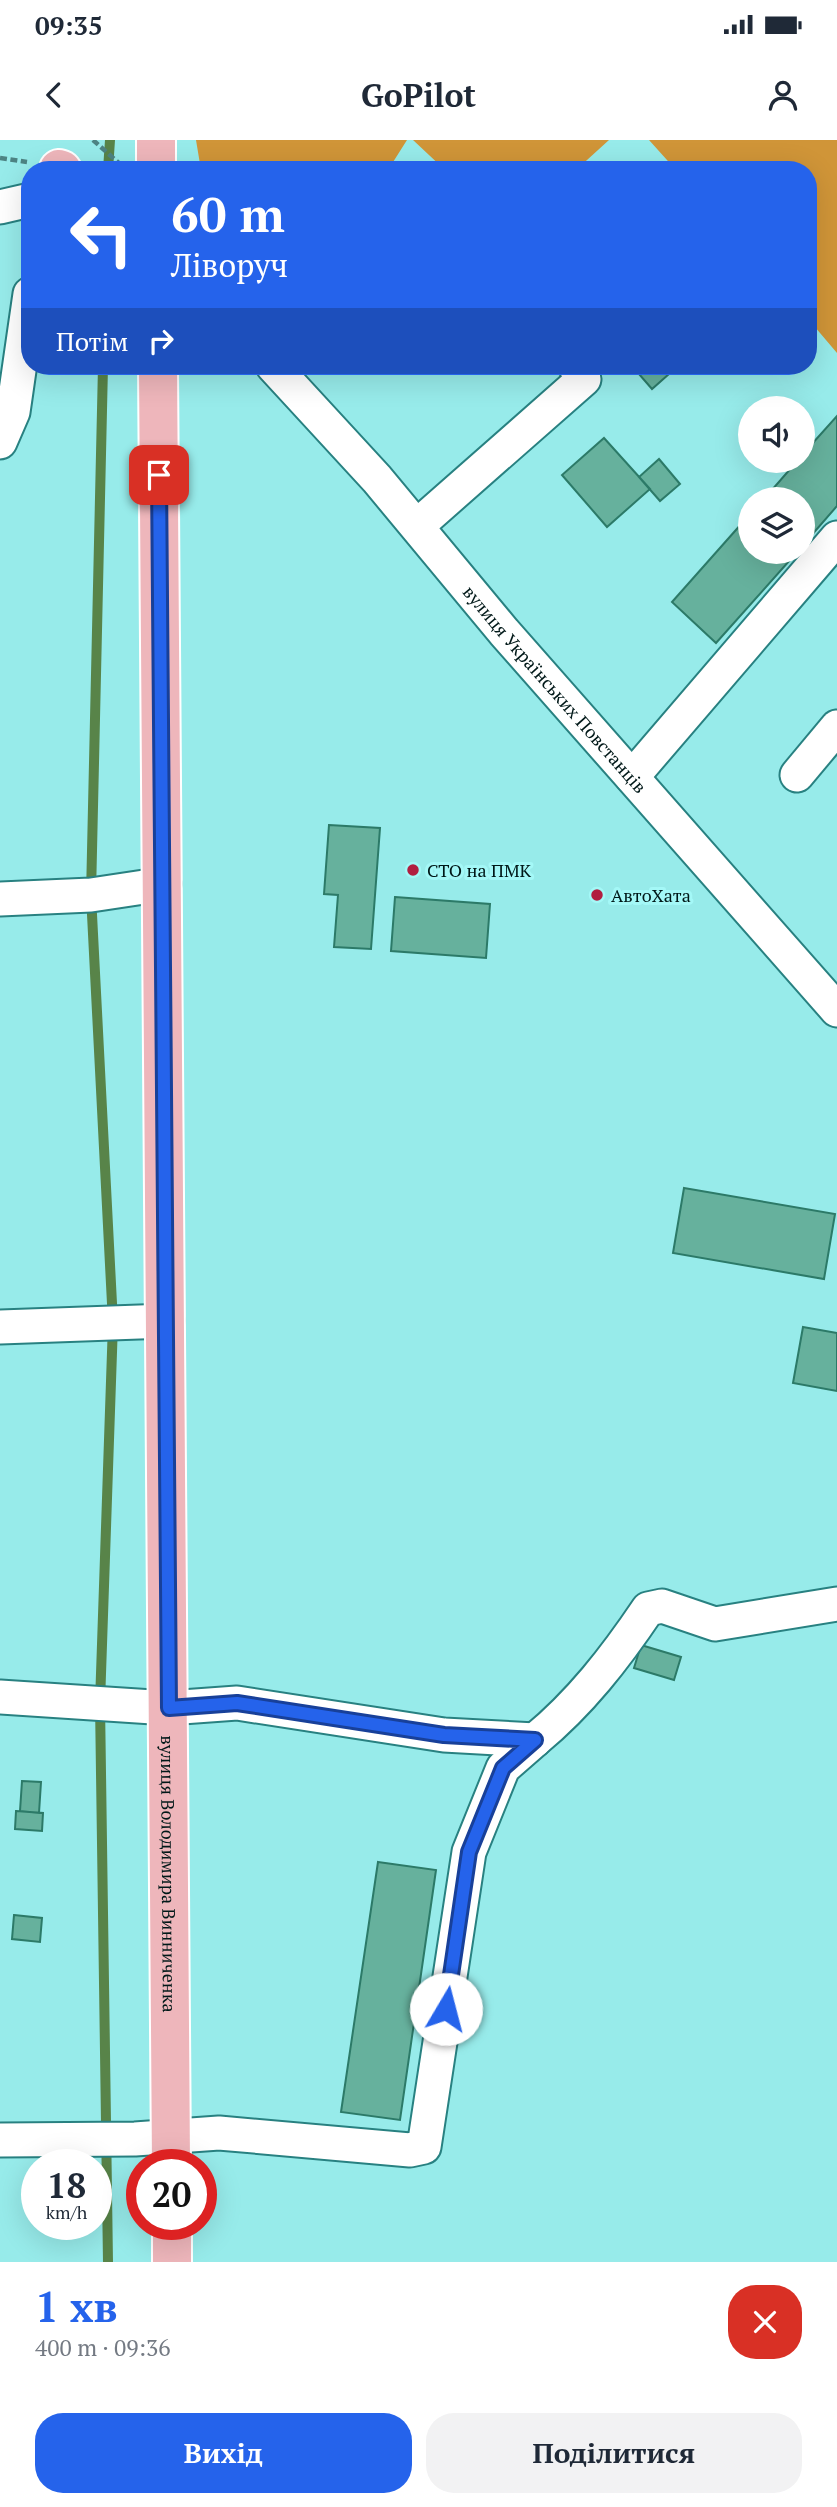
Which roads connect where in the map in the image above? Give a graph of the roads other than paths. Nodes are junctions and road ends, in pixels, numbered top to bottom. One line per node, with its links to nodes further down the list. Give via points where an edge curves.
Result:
1 (156, 140): 2 (main road)
2 (156, 161)
3 (21, 202): 4 (street)
4 (0, 207)
5 (21, 356): 9 (street, via 13,412)
6 (158, 375): 15 (main road, вулиця Володимира Винниченка)
7 (282, 375): 10 (street, вулиця Українських Повстанців)
8 (581, 375): 10 (street, via 584,379)
9 (0, 442)
10 (417, 526): 14 (street, вулиця Українських Повстанців)
11 (837, 538): 14 (street)
12 (837, 727): 13 (street)
13 (797, 775)
14 (632, 778): 17 (street, вулиця Українських Повстанців)
15 (164, 884): 16 (street, via 91,895); 18 (main road, вулиця Володимира Винниченка)
16 (0, 899)
17 (836, 1008)
18 (167, 1321): 19 (street); 22 (main road, вулиця Володимира Винниченка)
19 (0, 1326)
20 (837, 1604): 23 (street, via 715,1624 662,1606 648,1609 570,1711)
21 (0, 1697): 22 (street)
22 (169, 1708): 23 (street, via 237,1703 444,1735); 26 (main road, вулиця Володимира Винниченка)
23 (535, 1740): 27 (street, via 503,1768 469,1852 424,2147 410,2150 219,2133)
24 (0, 2140): 25 (street)
25 (140, 2149)
26 (171, 2149)
27 (176, 2149)
28 (172, 2240): 29 (main road)
29 (172, 2262)

